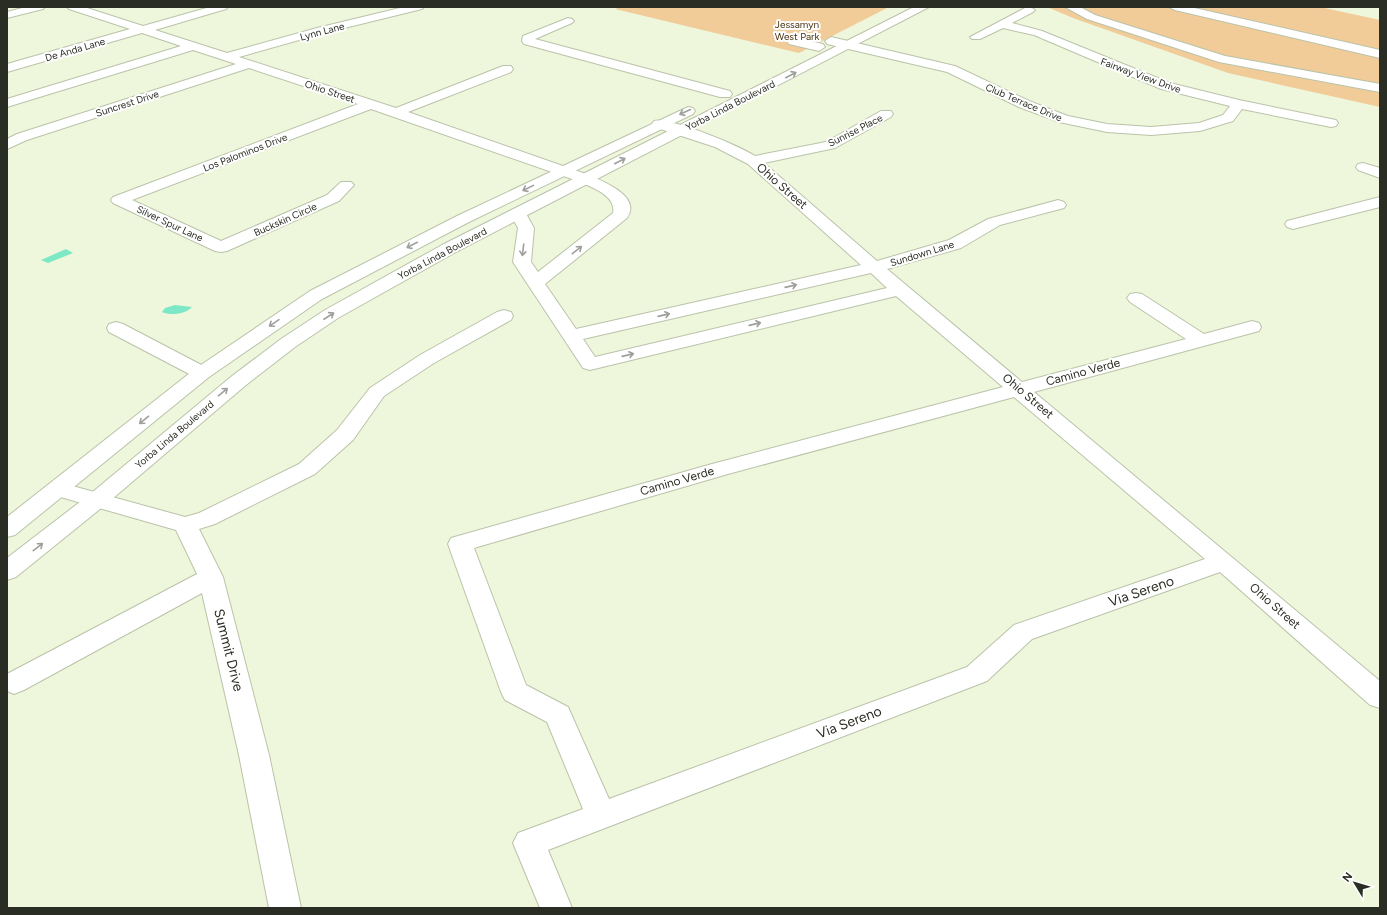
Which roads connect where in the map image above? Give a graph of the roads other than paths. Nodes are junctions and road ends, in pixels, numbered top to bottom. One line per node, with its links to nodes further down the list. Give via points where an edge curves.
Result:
1 (39, 7): 10 (street)
2 (73, 7): 13 (street, Ohio Street)
3 (222, 7): 13 (street, De Anda Lane)
4 (418, 7): 21 (street, Lynn Lane)
5 (900, 7): 16 (street, Yorba Linda Boulevard)
6 (923, 7): 17 (street, Yorba Linda Boulevard)
7 (1071, 7): 27 (street, via 1091,17 1223,59)
8 (1175, 7): 20 (street)
9 (1028, 10): 12 (street)
10 (7, 16)
11 (568, 21): 28 (street, via 527,38 528,41)
12 (1002, 24): 14 (street); 31 (street, Fairway View Drive, via 1038,33 1166,86)
13 (142, 30): 18 (street, Ohio Street); 23 (street, De Anda Lane)
14 (976, 38)
15 (793, 41): 19 (street)
16 (831, 41): 17 (street, Club Terrace Drive); 19 (street, Yorba Linda Boulevard)
17 (849, 45): 31 (street, Club Terrace Drive, via 951,70 1024,104 1064,119 1107,128 1151,131 1200,127 1228,118); 36 (street, Yorba Linda Boulevard, one-way to 17)
18 (194, 46): 21 (street, Ohio Street); 29 (street)
19 (818, 47): 25 (street, Yorba Linda Boulevard)
20 (1380, 54)
21 (226, 57): 22 (street, Ohio Street)
22 (249, 64): 30 (street, Ohio Street); 37 (street, Suncrest Drive, via 22,137)
23 (7, 68)
24 (507, 69): 32 (street)
25 (758, 77)
26 (745, 83): 28 (street, Yorba Linda Boulevard)
27 (1380, 88)
28 (725, 94): 35 (street, Yorba Linda Boulevard, one-way to 35)
29 (7, 103)
30 (371, 104): 32 (street, Ohio Street); 44 (street, Los Palominos Drive)
31 (1239, 104): 34 (street, Fairway View Drive)
32 (396, 113): 40 (street, Ohio Street)
33 (886, 114): 38 (street, Sunrise Place, via 830,145)
34 (1331, 122)
35 (660, 124): 36 (street, Ohio Street); 40 (street, Yorba Linda Boulevard)
36 (681, 130): 38 (street, Ohio Street, via 718,142); 42 (street, Yorba Linda Boulevard, one-way to 36)
37 (7, 145)
38 (753, 161): 50 (street, Ohio Street)
39 (1363, 167): 41 (street)
40 (563, 171): 42 (street, Ohio Street); 59 (street, Yorba Linda Boulevard, one-way to 59, via 316,295)
41 (1380, 173)
42 (585, 179): 47 (street, Yorba Linda Boulevard); 51 (street, Ohio Street, one-way to 42, via 621,216 622,205 617,197)
43 (346, 185): 49 (street, Buckskin Circle, via 333,198)
44 (119, 200): 49 (street, Silver Spur Lane)
45 (1380, 202): 48 (street)
46 (1058, 205): 50 (street, Sundown Lane, via 994,222 956,244)
47 (518, 213): 51 (street, one-way to 51, via 526,228 522,262); 62 (street, Yorba Linda Boulevard, one-way to 47, via 232,385 290,342 407,271)
48 (1292, 224)
49 (221, 247)
50 (875, 267): 52 (street, Ohio Street); 57 (street, Sundown Lane, one-way to 50)
51 (535, 283): 57 (street)
52 (900, 290): 57 (street, one-way to 52, via 590,364); 60 (street, Ohio Street)
53 (1136, 298): 58 (street)
54 (504, 316): 63 (street, via 427,359 377,392 345,435 307,469 207,519)
55 (1252, 327): 58 (street, Camino Verde)
56 (116, 328): 59 (street)
57 (571, 336)
58 (1201, 340): 60 (street, Camino Verde)
59 (202, 373): 61 (street, Yorba Linda Boulevard, one-way to 61)
60 (1019, 389): 65 (street, Ohio Street); 70 (street, Camino Verde, via 720,468 460,544 515,692 558,714)
61 (58, 489): 62 (street); 64 (street, Yorba Linda Boulevard)
62 (97, 500): 63 (street); 66 (street, Yorba Linda Boulevard, one-way to 62)
63 (185, 525): 67 (street, Summit Drive)
64 (7, 529)
65 (1224, 562): 69 (street, Ohio Street); 70 (street, Via Sereno, via 1023,632 977,674)
66 (7, 571)
67 (211, 577): 68 (street); 71 (street, Summit Drive, via 254,755)
68 (14, 682)
69 (1380, 697)
70 (601, 816): 72 (street, Via Sereno, via 529,844)
71 (285, 908)
72 (556, 908)

